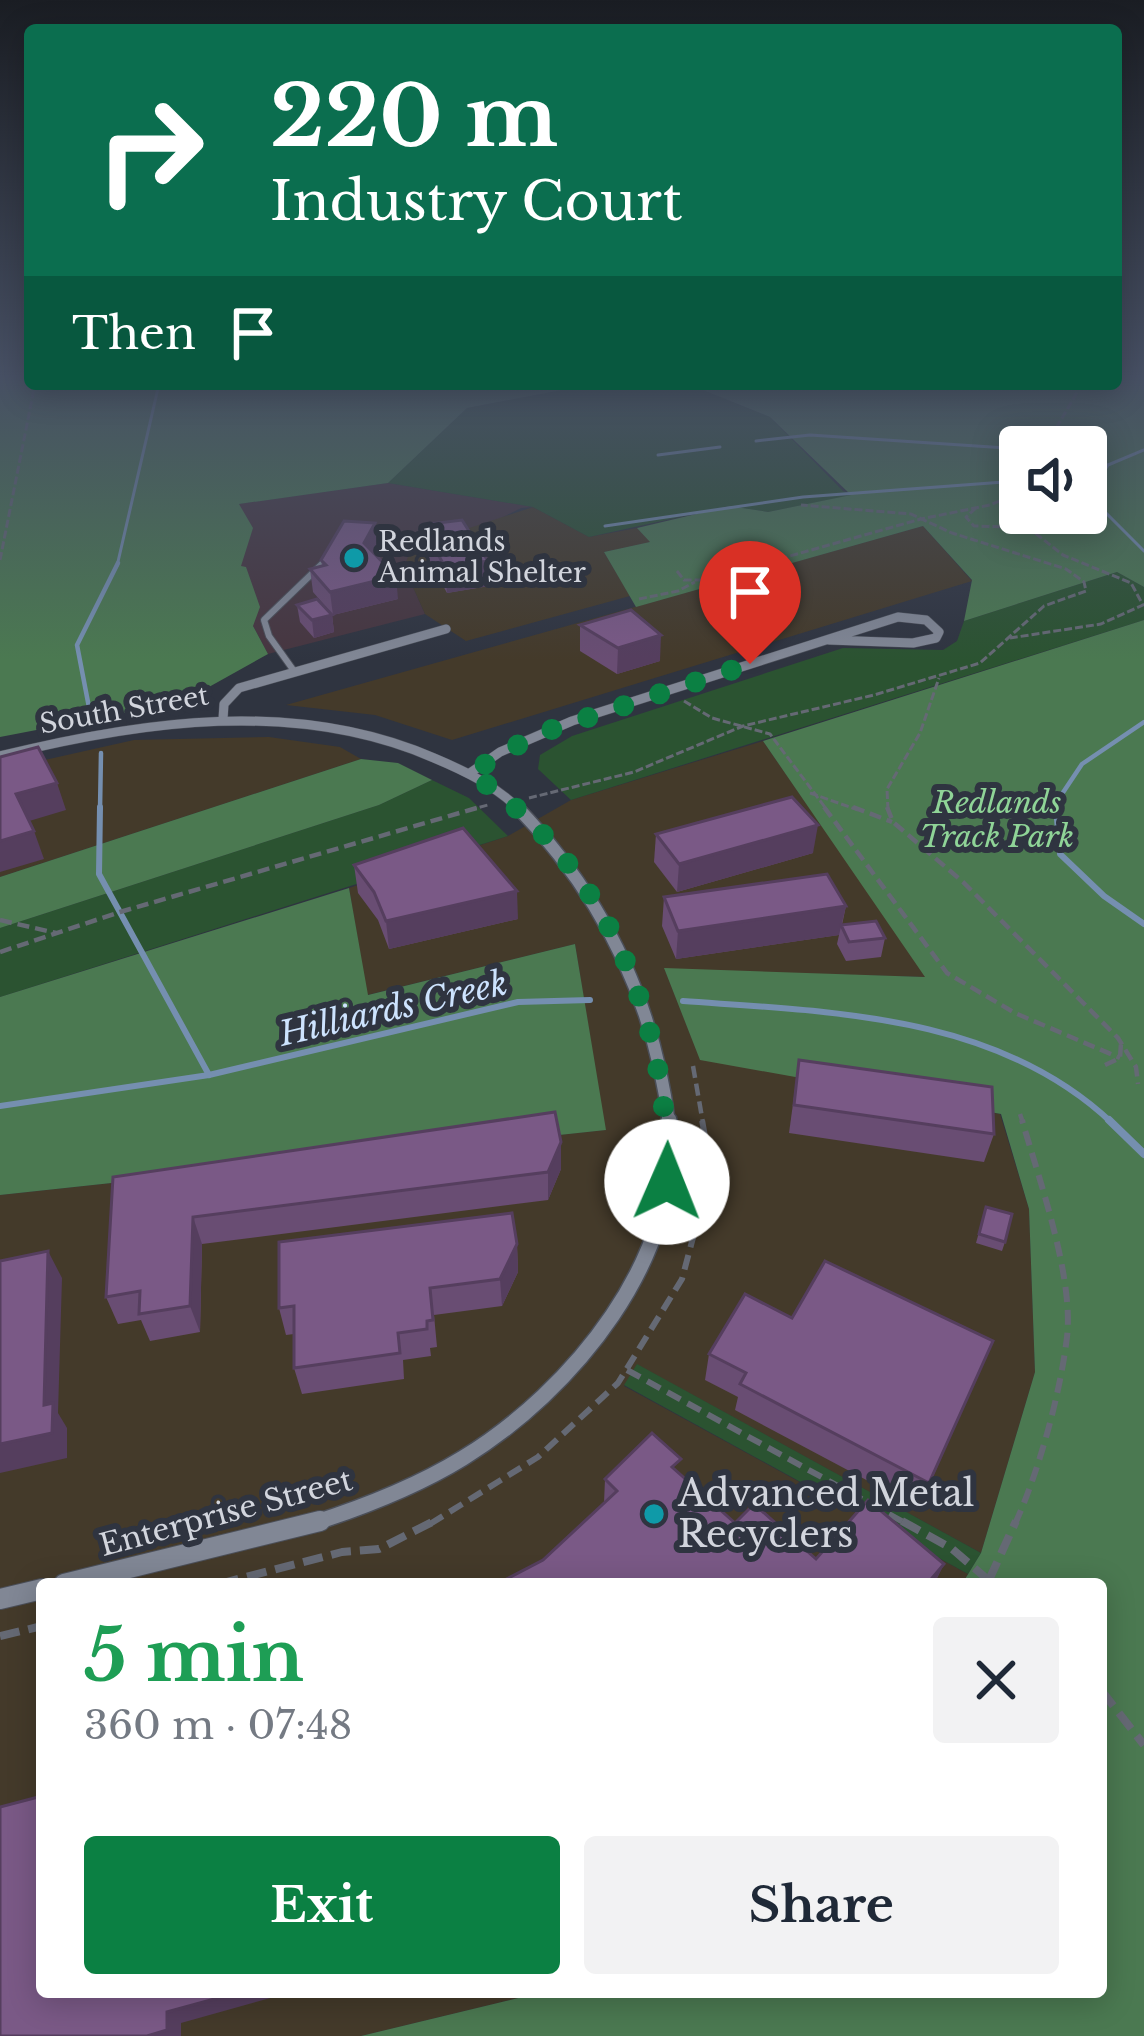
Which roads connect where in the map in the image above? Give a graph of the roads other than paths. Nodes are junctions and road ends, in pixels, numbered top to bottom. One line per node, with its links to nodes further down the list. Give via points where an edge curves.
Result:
1 (326, 561): 4 (lane, via 264,620)
2 (446, 629): 4 (street, South Street)
3 (829, 640): 3 (street, via 898,617 926,620 939,632 914,644); 7 (street, via 535,735)
4 (294, 671): 5 (street, South Street, via 238,688)
5 (223, 719): 6 (street, South Street, via 133,726); 7 (street, Enterprise Street, via 348,734)
6 (0, 756)
7 (470, 773): 8 (street, Enterprise Street, via 551,839 613,932 646,1018 668,1117 667,1182 648,1246 591,1346 510,1426 402,1490 327,1520)
8 (89, 1578)
9 (36, 1590): 10 (street)
10 (0, 1599)

